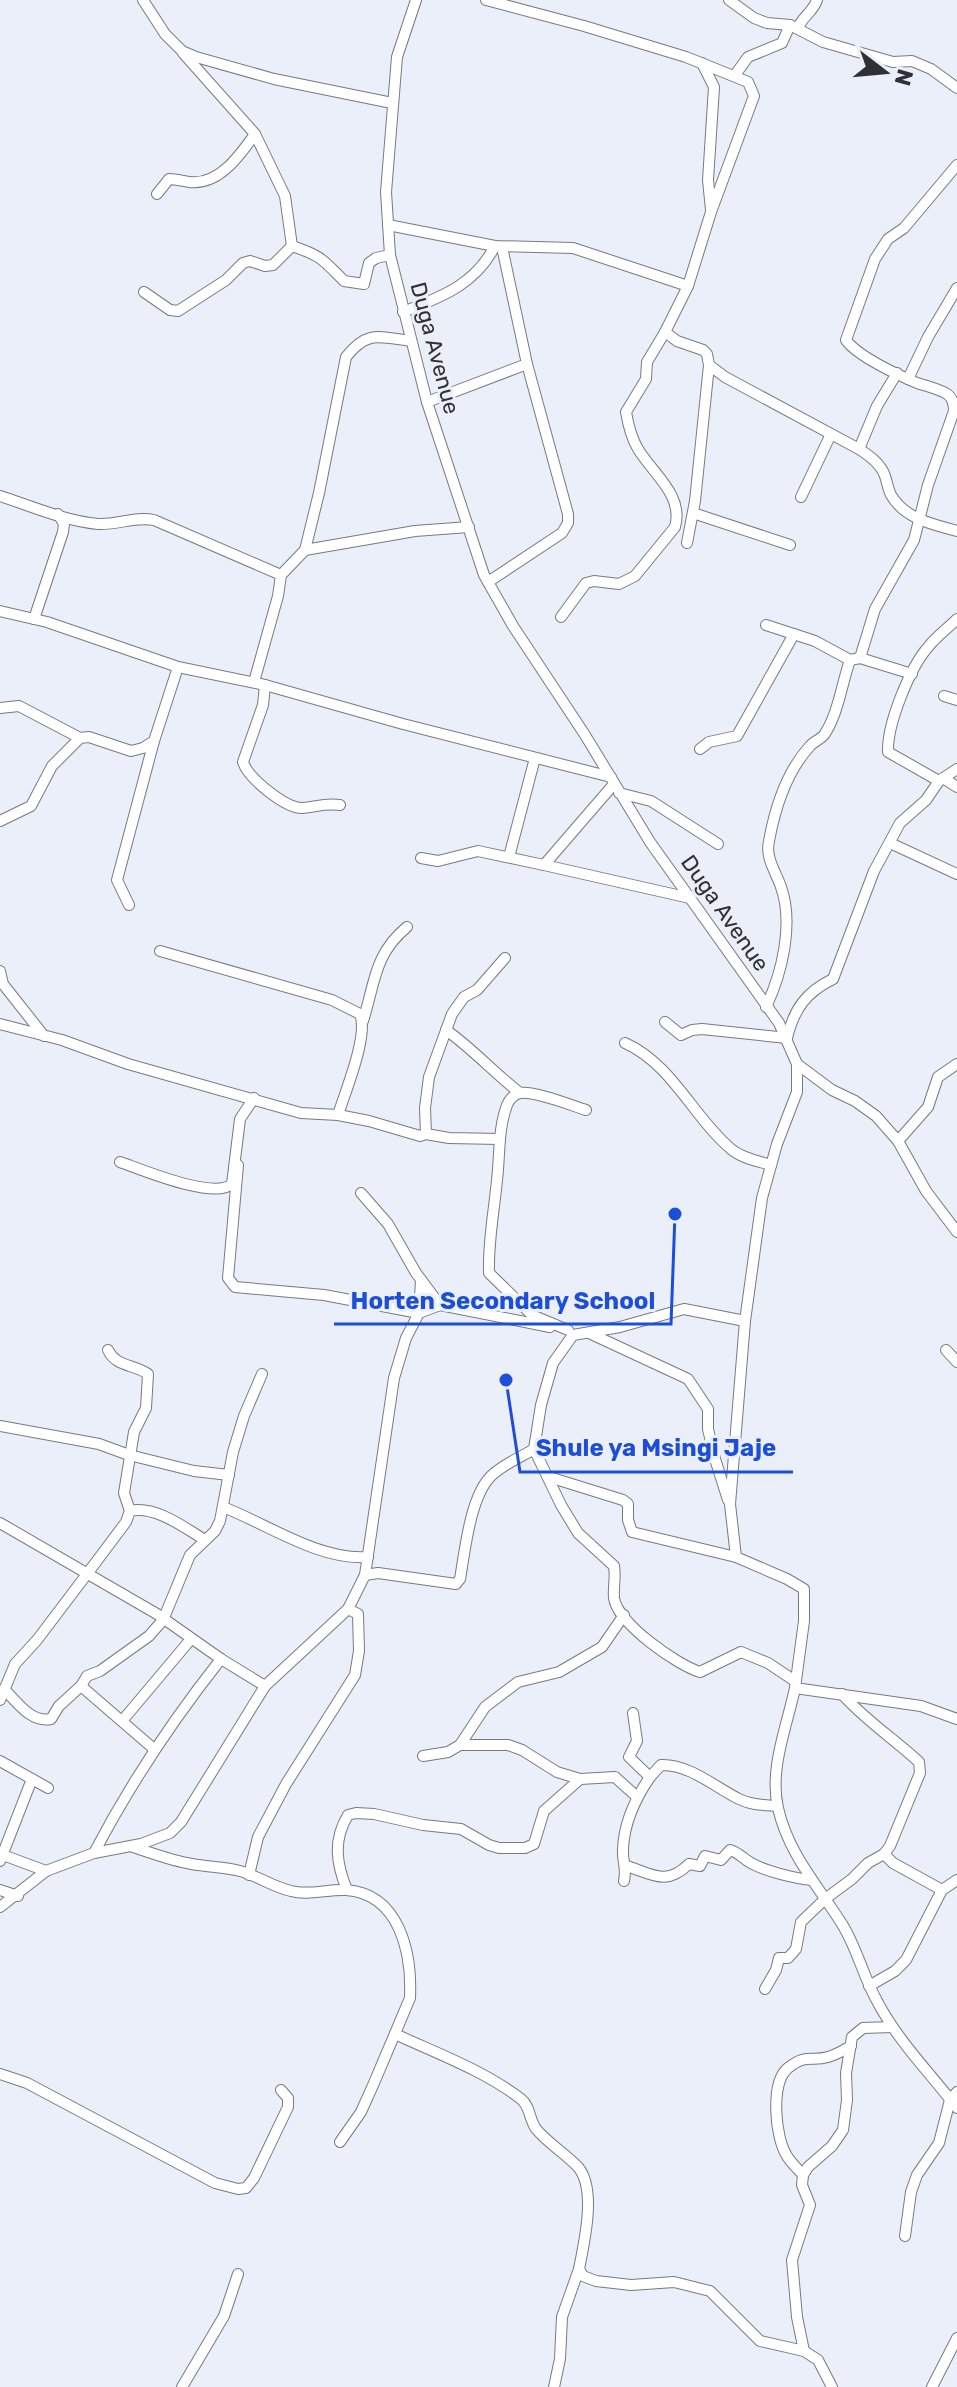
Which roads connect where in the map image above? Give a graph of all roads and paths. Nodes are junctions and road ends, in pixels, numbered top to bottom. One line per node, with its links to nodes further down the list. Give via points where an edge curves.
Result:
1 (143, 0): 7 (street)
2 (416, 0): 11 (street, Duga Avenue, via 397,57)
3 (486, 0): 8 (street)
4 (729, 0): 6 (street, via 754,18)
5 (817, 0): 6 (street)
6 (794, 27): 9 (street, via 782,43 748,57); 10 (street, via 823,42 893,62 912,61)
7 (182, 51): 11 (street, via 274,79); 12 (street)
8 (702, 63): 9 (street); 15 (street, via 714,87)
9 (735, 75): 15 (street, via 748,82 754,96)
10 (957, 88)
11 (392, 103): 16 (street, Duga Avenue)
12 (255, 134): 14 (street, via 237,159 215,176 200,181 169,179); 17 (street, via 285,196)
13 (957, 165): 28 (street, via 904,228 888,239 850,324 846,340 851,347)
14 (157, 194)
15 (711, 212): 20 (street)
16 (388, 225): 18 (street); 19 (street, Duga Avenue)
17 (292, 246): 19 (street, via 317,254 344,281 356,285 364,284 369,263); 22 (street, via 273,265 243,263 178,311)
18 (498, 247): 20 (street, via 573,248); 23 (street, via 459,288); 26 (street)
19 (390, 255): 23 (street, Duga Avenue)
20 (688, 286): 24 (street)
21 (957, 288): 29 (street)
22 (144, 292)
23 (403, 312): 25 (street, Duga Avenue)
24 (665, 332): 27 (street, via 703,350); 46 (street, via 626,412 637,448 673,500 675,527 635,576 619,584 586,583)
25 (411, 341): 30 (street, Duga Avenue); 42 (street, via 369,336 346,357)
26 (527, 364): 30 (street); 44 (street, via 568,523 562,533)
27 (709, 365): 31 (street); 35 (street)
28 (897, 373): 29 (street); 32 (street)
29 (908, 379): 37 (street, via 954,402)
30 (427, 402): 38 (street, Duga Avenue)
31 (831, 434): 32 (street); 34 (street)
32 (859, 449): 37 (street, via 874,459 902,509)
33 (0, 496): 36 (street)
34 (801, 497)
35 (693, 513): 40 (street); 41 (street)
36 (58, 514): 43 (street, via 96,524 154,520); 47 (street, via 63,532)
37 (918, 520): 39 (street); 51 (street, via 914,540 875,609)
38 (469, 527): 42 (street); 44 (street, Duga Avenue)
39 (957, 531)
40 (687, 543)
41 (790, 545)
42 (305, 550): 43 (street)
43 (281, 575): 54 (street)
44 (488, 582): 64 (street, Duga Avenue)
45 (0, 611): 47 (street)
46 (561, 617)
47 (34, 619): 52 (street)
48 (957, 619): 53 (street, via 927,648)
49 (766, 625): 50 (street)
50 (794, 634): 51 (street); 60 (street, via 737,736)
51 (855, 659): 53 (street); 80 (street, via 829,726 788,778 769,838 767,851 786,914 783,956)
52 (178, 667): 54 (street); 59 (street)
53 (912, 674): 63 (street, via 889,731 888,752)
54 (260, 684): 61 (street); 66 (street, via 263,705 245,768 294,806)
55 (944, 696): 56 (street)
56 (957, 700)
57 (0, 708): 58 (street, via 19,706)
58 (80, 738): 59 (street, via 131,751); 67 (street, via 52,766 31,806)
59 (154, 741): 75 (street, via 117,880)
60 (700, 749)
61 (535, 758): 64 (street); 70 (street)
62 (957, 769): 63 (street)
63 (941, 779): 65 (street); 68 (street, via 900,823)
64 (614, 785): 69 (street, via 651,801); 72 (street); 74 (street, Duga Avenue)
65 (957, 787)
66 (340, 805)
67 (0, 821)
68 (890, 843): 73 (street); 86 (street, via 833,979 815,988 799,1006)
69 (718, 844)
70 (509, 857): 71 (street, via 478,851 438,861); 72 (street)
71 (421, 858)
72 (544, 865): 74 (street)
73 (957, 874)
74 (690, 898): 80 (street, Duga Avenue)
75 (129, 905)
76 (407, 927): 81 (street, via 385,948)
77 (160, 951): 81 (street, via 332,1000 355,1009)
78 (505, 958): 84 (street, via 464,997)
79 (0, 971): 85 (street, via 3,984)
80 (766, 1007): 86 (street, Duga Avenue)
81 (363, 1021): 93 (street)
82 (665, 1022): 86 (street, via 681,1035 702,1029)
83 (0, 1024): 85 (street)
84 (446, 1030): 90 (street); 94 (street, via 429,1077)
85 (44, 1036): 91 (street)
86 (787, 1038): 88 (street, Duga Avenue)
87 (625, 1043): 99 (street, via 675,1084 732,1150)
88 (797, 1064): 96 (street, via 876,1116); 99 (street, Duga Avenue, via 797,1092)
89 (957, 1064): 96 (street, via 938,1077 928,1107)
90 (520, 1093): 92 (street); 95 (street, via 507,1105)
91 (254, 1098): 93 (street, via 301,1113); 97 (street, via 240,1119 229,1188 199,1187)
92 (586, 1110)
93 (338, 1115): 94 (street)
94 (426, 1134): 95 (street)
95 (500, 1139): 106 (street, via 489,1273 532,1315)
96 (898, 1141): 101 (street)
97 (120, 1162)
98 (238, 1165): 104 (street, via 228,1278 235,1287 324,1295)
99 (771, 1165): 105 (street, Duga Avenue)
100 (361, 1193): 102 (street, via 388,1224)
101 (957, 1232)
102 (421, 1280): 103 (street); 104 (street)
103 (440, 1305): 104 (street); 106 (street)
104 (419, 1313): 122 (street, via 394,1378)
105 (745, 1321): 107 (street, via 684,1309); 117 (street, Duga Avenue)
106 (571, 1332): 107 (street); 113 (street, via 553,1363)
107 (587, 1332): 117 (street, via 688,1379 708,1409 708,1429)
108 (108, 1350): 114 (street, via 112,1359 148,1374 146,1408)
109 (946, 1350): 110 (street)
110 (957, 1362)
111 (262, 1374): 115 (street, via 244,1416)
112 (0, 1426): 114 (street, via 99,1444)
113 (534, 1449): 116 (street); 125 (street, via 491,1476 480,1495 456,1584)
114 (129, 1455): 115 (street); 119 (street, via 124,1493)
115 (229, 1475): 118 (street)
116 (549, 1477): 123 (street, via 623,1500 632,1532); 127 (street, via 578,1533 614,1566 614,1600)
117 (730, 1504): 123 (street, Duga Avenue)
118 (223, 1507): 121 (street, via 215,1531); 122 (street, via 327,1552)
119 (130, 1511): 121 (street, via 173,1521); 124 (street)
120 (0, 1523): 124 (street)
121 (205, 1540): 128 (street, via 190,1555)
122 (368, 1557): 125 (street)
123 (736, 1557): 131 (street, via 804,1589)
124 (87, 1574): 128 (street); 134 (street, via 15,1664)
125 (365, 1575): 126 (street)
126 (348, 1609): 133 (street); 155 (street, via 359,1621 355,1675 286,1784 258,1837)
127 (624, 1615): 131 (street, via 684,1667 700,1672 741,1652 768,1663); 139 (street, via 602,1647 559,1672 518,1682 495,1697)
128 (163, 1620): 129 (street); 132 (street, via 149,1636 87,1676)
129 (191, 1639): 130 (street); 138 (street)
130 (221, 1659): 133 (street); 140 (street)
131 (795, 1684): 135 (street); 148 (street, via 777,1761)
132 (81, 1686): 134 (street, via 51,1719 44,1720); 138 (street)
133 (265, 1686): 149 (street, via 181,1822 170,1833)
134 (2, 1694)
135 (842, 1694): 137 (street, via 921,1706); 151 (street, via 919,1762 920,1773)
136 (633, 1713): 143 (street, via 637,1741 629,1757)
137 (957, 1719)
138 (122, 1721): 140 (street)
139 (460, 1745): 141 (street); 145 (street, via 508,1745)
140 (154, 1749): 150 (street)
141 (423, 1756)
142 (0, 1761): 144 (street)
143 (650, 1777): 147 (street); 148 (street, via 661,1765 669,1765 741,1800)
144 (32, 1779): 146 (street); 152 (street)
145 (580, 1779): 147 (street, via 615,1777); 160 (street, via 551,1801 534,1844 525,1848 489,1845 461,1829 374,1814 348,1815 336,1850)
146 (48, 1788)
147 (636, 1796): 153 (street, via 622,1851)
148 (777, 1806): 156 (street, via 796,1857)
149 (133, 1847): 150 (street); 155 (street)
150 (94, 1853): 154 (street)
151 (884, 1854): 161 (street); 163 (street)
152 (2, 1858): 154 (street)
153 (627, 1866): 156 (street, via 675,1877 689,1864 700,1866 705,1856 721,1860 730,1850 752,1864); 158 (street)
154 (46, 1871): 162 (street)
155 (249, 1875): 160 (street, via 296,1893)
156 (812, 1880): 163 (street)
157 (957, 1880): 161 (street)
158 (624, 1881)
159 (0, 1890): 162 (street)
160 (347, 1890): 168 (street, via 373,1897 400,1928 411,1982)
161 (942, 1890): 165 (street, via 906,1960)
162 (18, 1896): 164 (street)
163 (825, 1899): 165 (street, via 857,1952); 166 (street, via 801,1922 796,1949 788,1958 779,1958)
164 (0, 1907)
165 (869, 1986): 167 (street)
166 (765, 1989)
167 (892, 2027): 169 (street, via 863,2028 852,2037); 172 (street)
168 (395, 2034): 173 (street, via 361,2112); 176 (street, via 466,2066 522,2100 534,2128 581,2170 588,2196)
169 (851, 2046): 174 (street, via 843,2130); 174 (street, via 826,2058 808,2057 779,2076 781,2138 785,2154)
170 (0, 2074): 171 (street, via 27,2083 215,2183 238,2189 254,2178 288,2107)
171 (281, 2090)
172 (955, 2100): 175 (street, via 939,2143 917,2175)
173 (340, 2142)
174 (803, 2175): 179 (street, via 810,2205 792,2260)
175 (905, 2236)
176 (579, 2269): 179 (street, via 596,2281 674,2282 710,2291 760,2341); 181 (street, via 562,2317)
177 (238, 2274): 180 (street, via 224,2316)
178 (957, 2338): 183 (street)
179 (804, 2351): 182 (street, via 818,2360)
180 (182, 2387)
181 (554, 2387)
182 (832, 2387)
183 (932, 2387)

